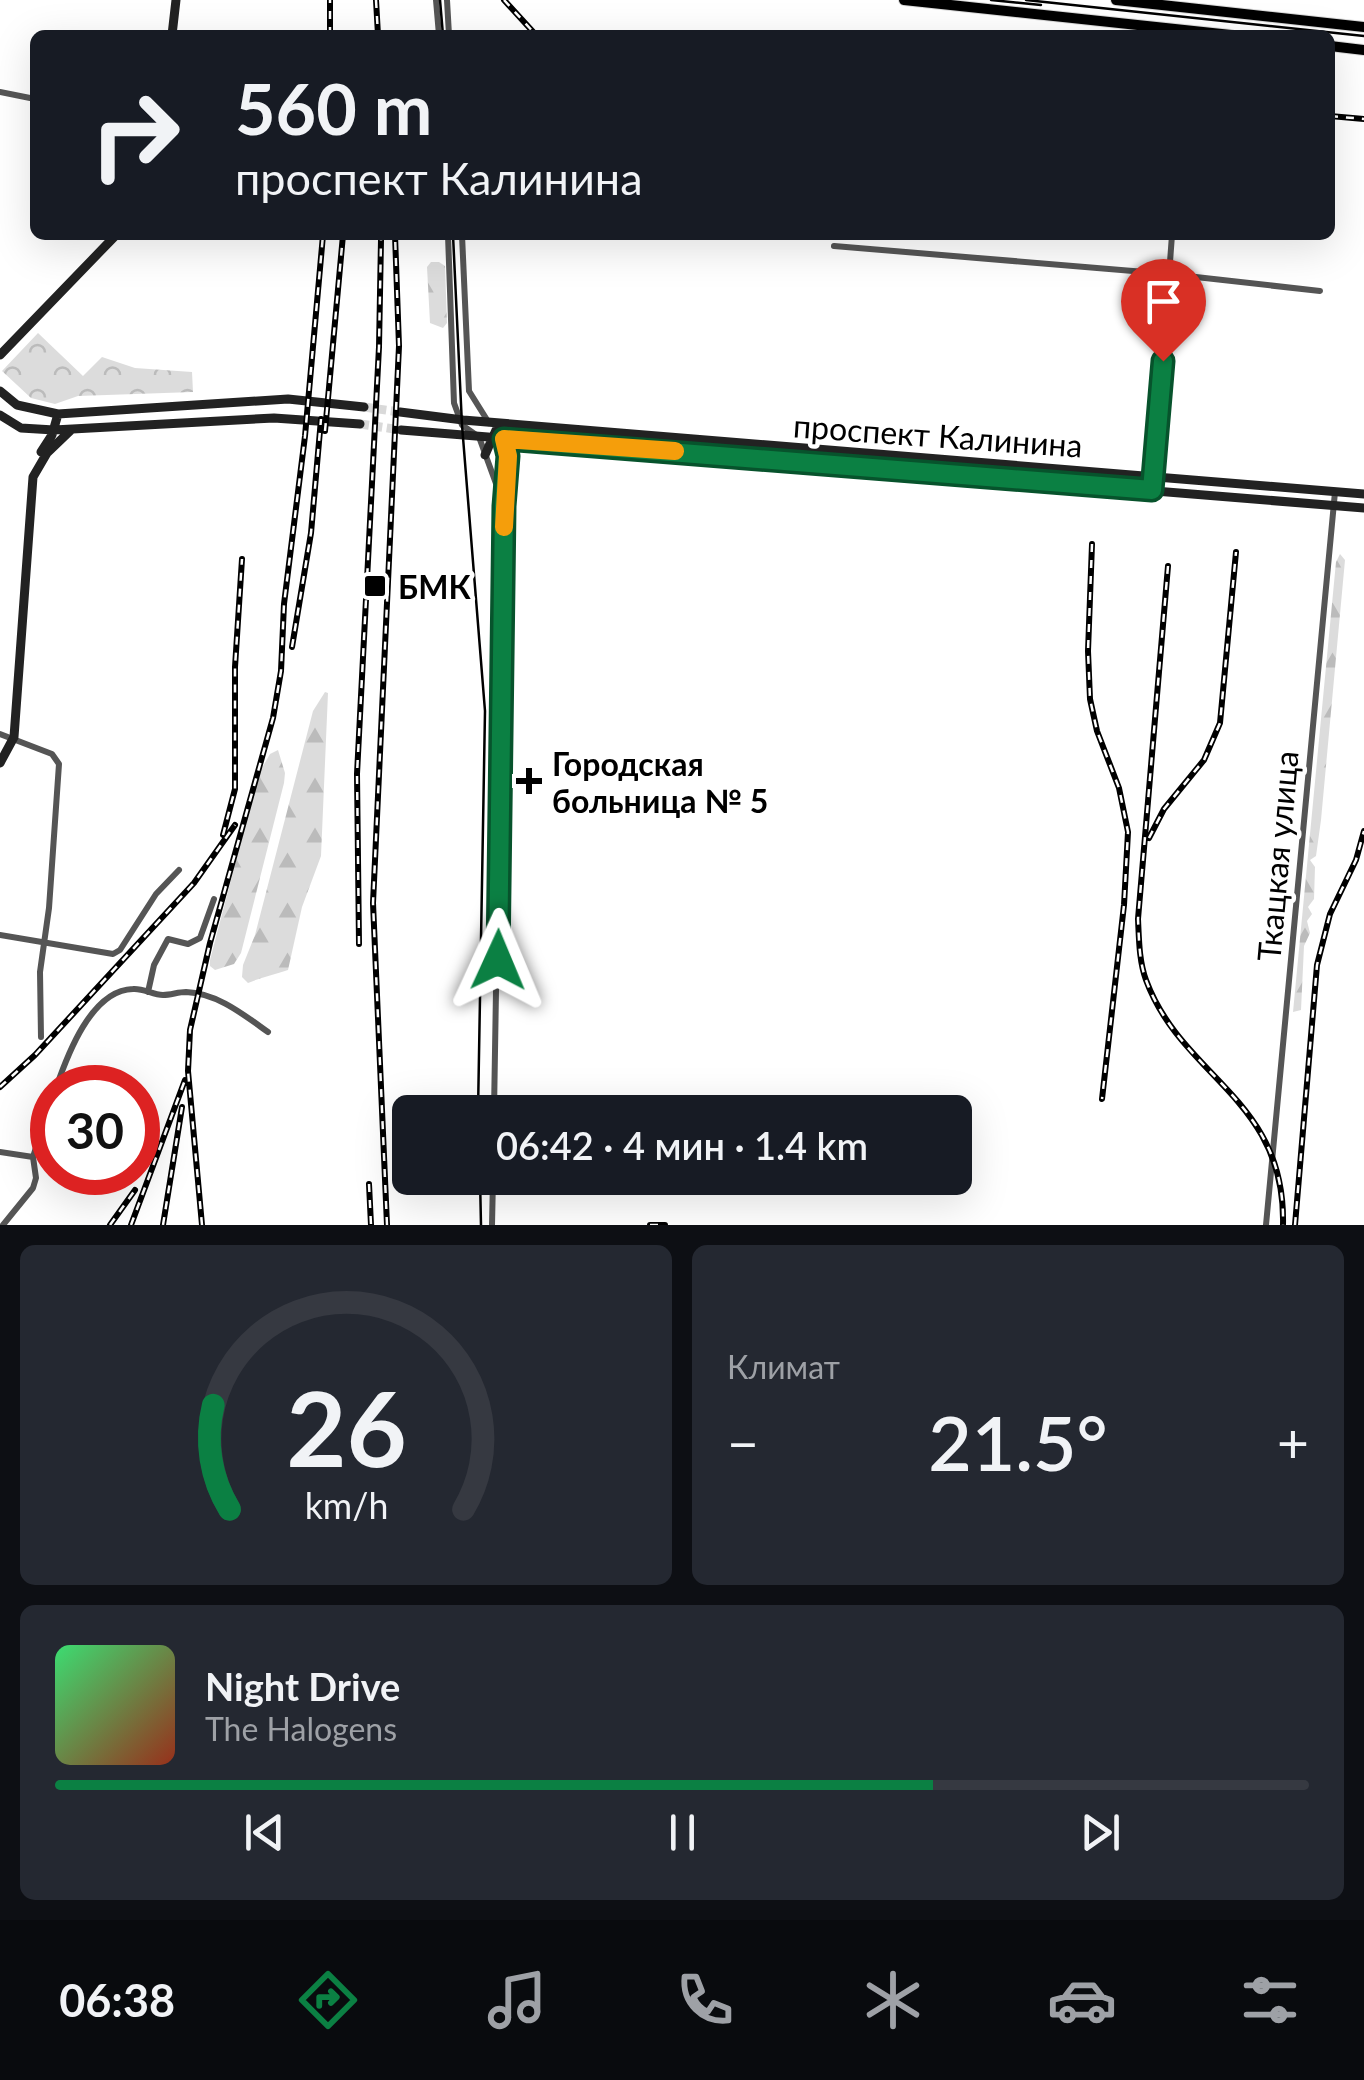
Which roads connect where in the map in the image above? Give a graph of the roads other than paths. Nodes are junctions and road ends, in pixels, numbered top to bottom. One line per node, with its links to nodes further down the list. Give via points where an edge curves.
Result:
1 (176, 0): 8 (main road)
2 (436, 0): 9 (street)
3 (447, 0): 10 (street)
4 (904, 0): 11 (main road)
5 (1116, 0): 6 (main road)
6 (1190, 8): 7 (main road); 12 (main road)
7 (1364, 26)
8 (173, 30)
9 (439, 30)
10 (449, 30)
11 (1162, 30)
12 (1188, 30)
13 (1335, 47): 14 (main road)
14 (1364, 50)
15 (0, 92): 16 (street)
16 (30, 97)
17 (111, 240): 24 (main road)
18 (448, 240): 31 (street, via 454,403)
19 (462, 240): 36 (street, via 469,391)
20 (1172, 240): 22 (street)
21 (834, 246): 22 (street)
22 (1170, 274): 23 (street); 40 (street)
23 (1320, 291)
24 (0, 355)
25 (0, 391): 30 (main road, via 17,406)
26 (364, 407): 28 (main road, via 288,399)
27 (400, 412): 31 (main road)
28 (74, 413): 30 (main road); 33 (main road)
29 (0, 414): 34 (main road, via 21,428)
30 (58, 414): 34 (main road)
31 (463, 420): 36 (main road); 37 (street)
32 (360, 424): 33 (main road, via 274,418)
33 (72, 429): 34 (main road); 39 (main road)
34 (54, 430): 39 (main road)
35 (401, 430): 37 (main road, проспект Калинина)
36 (495, 432): 37 (main road, проспект Калинина); 38 (main road); 40 (main road, проспект Калинина); 40 (main road, проспект Калинина, via 509,424); 43 (street, via 508,456)
37 (479, 437): 38 (street)
38 (485, 455): 43 (street)
39 (35, 470): 47 (main road)
40 (1153, 485): 41 (main road, проспект Калинина); 44 (main road, проспект Калинина)
41 (1334, 492): 42 (main road, проспект Калинина); 44 (street, Ткацкая улица)
42 (1364, 494)
43 (504, 506): 57 (street)
44 (1333, 506): 45 (main road, проспект Калинина); 64 (street, Ткацкая улица)
45 (1364, 508)
46 (0, 734): 47 (street)
47 (14, 737): 48 (main road); 52 (street, via 56,758 56,837)
48 (0, 763)
49 (179, 870): 52 (street, via 120,950 104,955)
50 (214, 899): 53 (street, via 200,938 188,944 168,939)
51 (0, 935): 52 (street)
52 (44, 944): 55 (street)
53 (148, 992): 54 (street, via 212,997); 56 (street, via 133,988 100,1007)
54 (268, 1032)
55 (41, 1037)
56 (64, 1065)
57 (494, 1095)
58 (0, 1152): 59 (street)
59 (30, 1157)
60 (30, 1192): 62 (street)
61 (492, 1195): 63 (street)
62 (3, 1225)
63 (492, 1225)
64 (1266, 1225)

